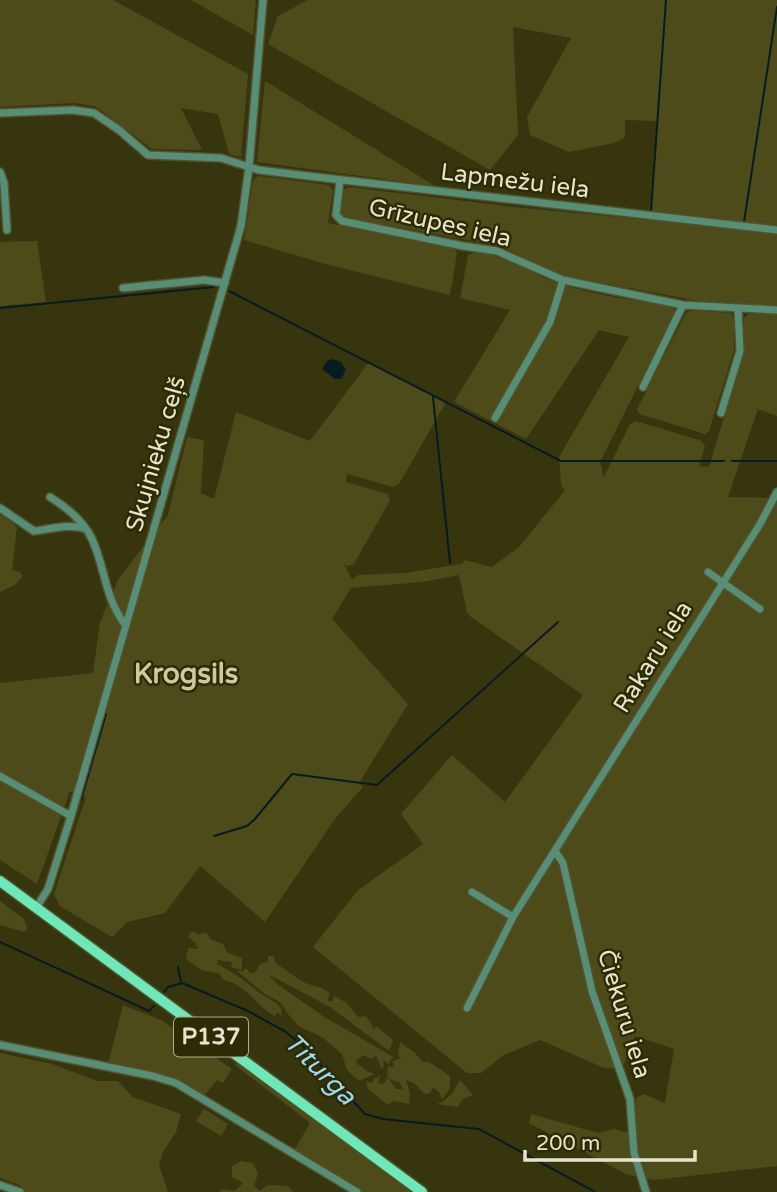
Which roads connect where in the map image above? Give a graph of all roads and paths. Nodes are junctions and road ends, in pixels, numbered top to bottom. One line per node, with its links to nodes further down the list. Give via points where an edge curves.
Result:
1 (263, 0): 3 (street, Skujnieku ceļš)
2 (0, 113): 3 (street, Lapmežu iela, via 94,113 148,155 221,158)
3 (249, 167): 5 (street, Lapmežu iela); 9 (street, Skujnieku ceļš, via 242,226)
4 (0, 172): 6 (street)
5 (340, 180): 7 (street, Lapmežu iela); 8 (street, Grīzupes iela, via 335,208 342,221 497,251)
6 (7, 230)
7 (777, 230)
8 (563, 280): 11 (street, Grīzupes iela); 16 (street, via 550,322)
9 (225, 283): 10 (street, via 204,280); 24 (street, Skujnieku ceļš)
10 (123, 288)
11 (683, 304): 12 (street, Grīzupes iela); 14 (street)
12 (738, 309): 13 (street, Grīzupes iela); 15 (street, via 740,351)
13 (777, 310)
14 (643, 387)
15 (721, 412)
16 (495, 418)
17 (777, 492): 22 (street, Rakaru iela)
18 (50, 496): 20 (street)
19 (0, 508): 20 (street, via 34,531)
20 (87, 530): 24 (street, via 114,610)
21 (708, 572): 22 (street)
22 (722, 582): 23 (street); 27 (street, Rakaru iela)
23 (760, 609)
24 (126, 626): 26 (street, Skujnieku ceļš)
25 (3, 778): 26 (street)
26 (71, 816): 30 (street, Skujnieku ceļš, via 48,888)
27 (555, 851): 31 (street, Rakaru iela); 38 (street, Čiekuru iela, via 562,863 592,991 630,1099 634,1153)
28 (0, 881): 30 (main road, P137)
29 (472, 892): 31 (street)
30 (36, 908): 37 (main road, P137)
31 (513, 917): 32 (street, Rakaru iela)
32 (467, 1008)
33 (0, 1045): 36 (street, via 176,1083)
34 (0, 1185): 35 (street)
35 (20, 1192)
36 (357, 1192)
37 (422, 1192)
38 (646, 1192)

